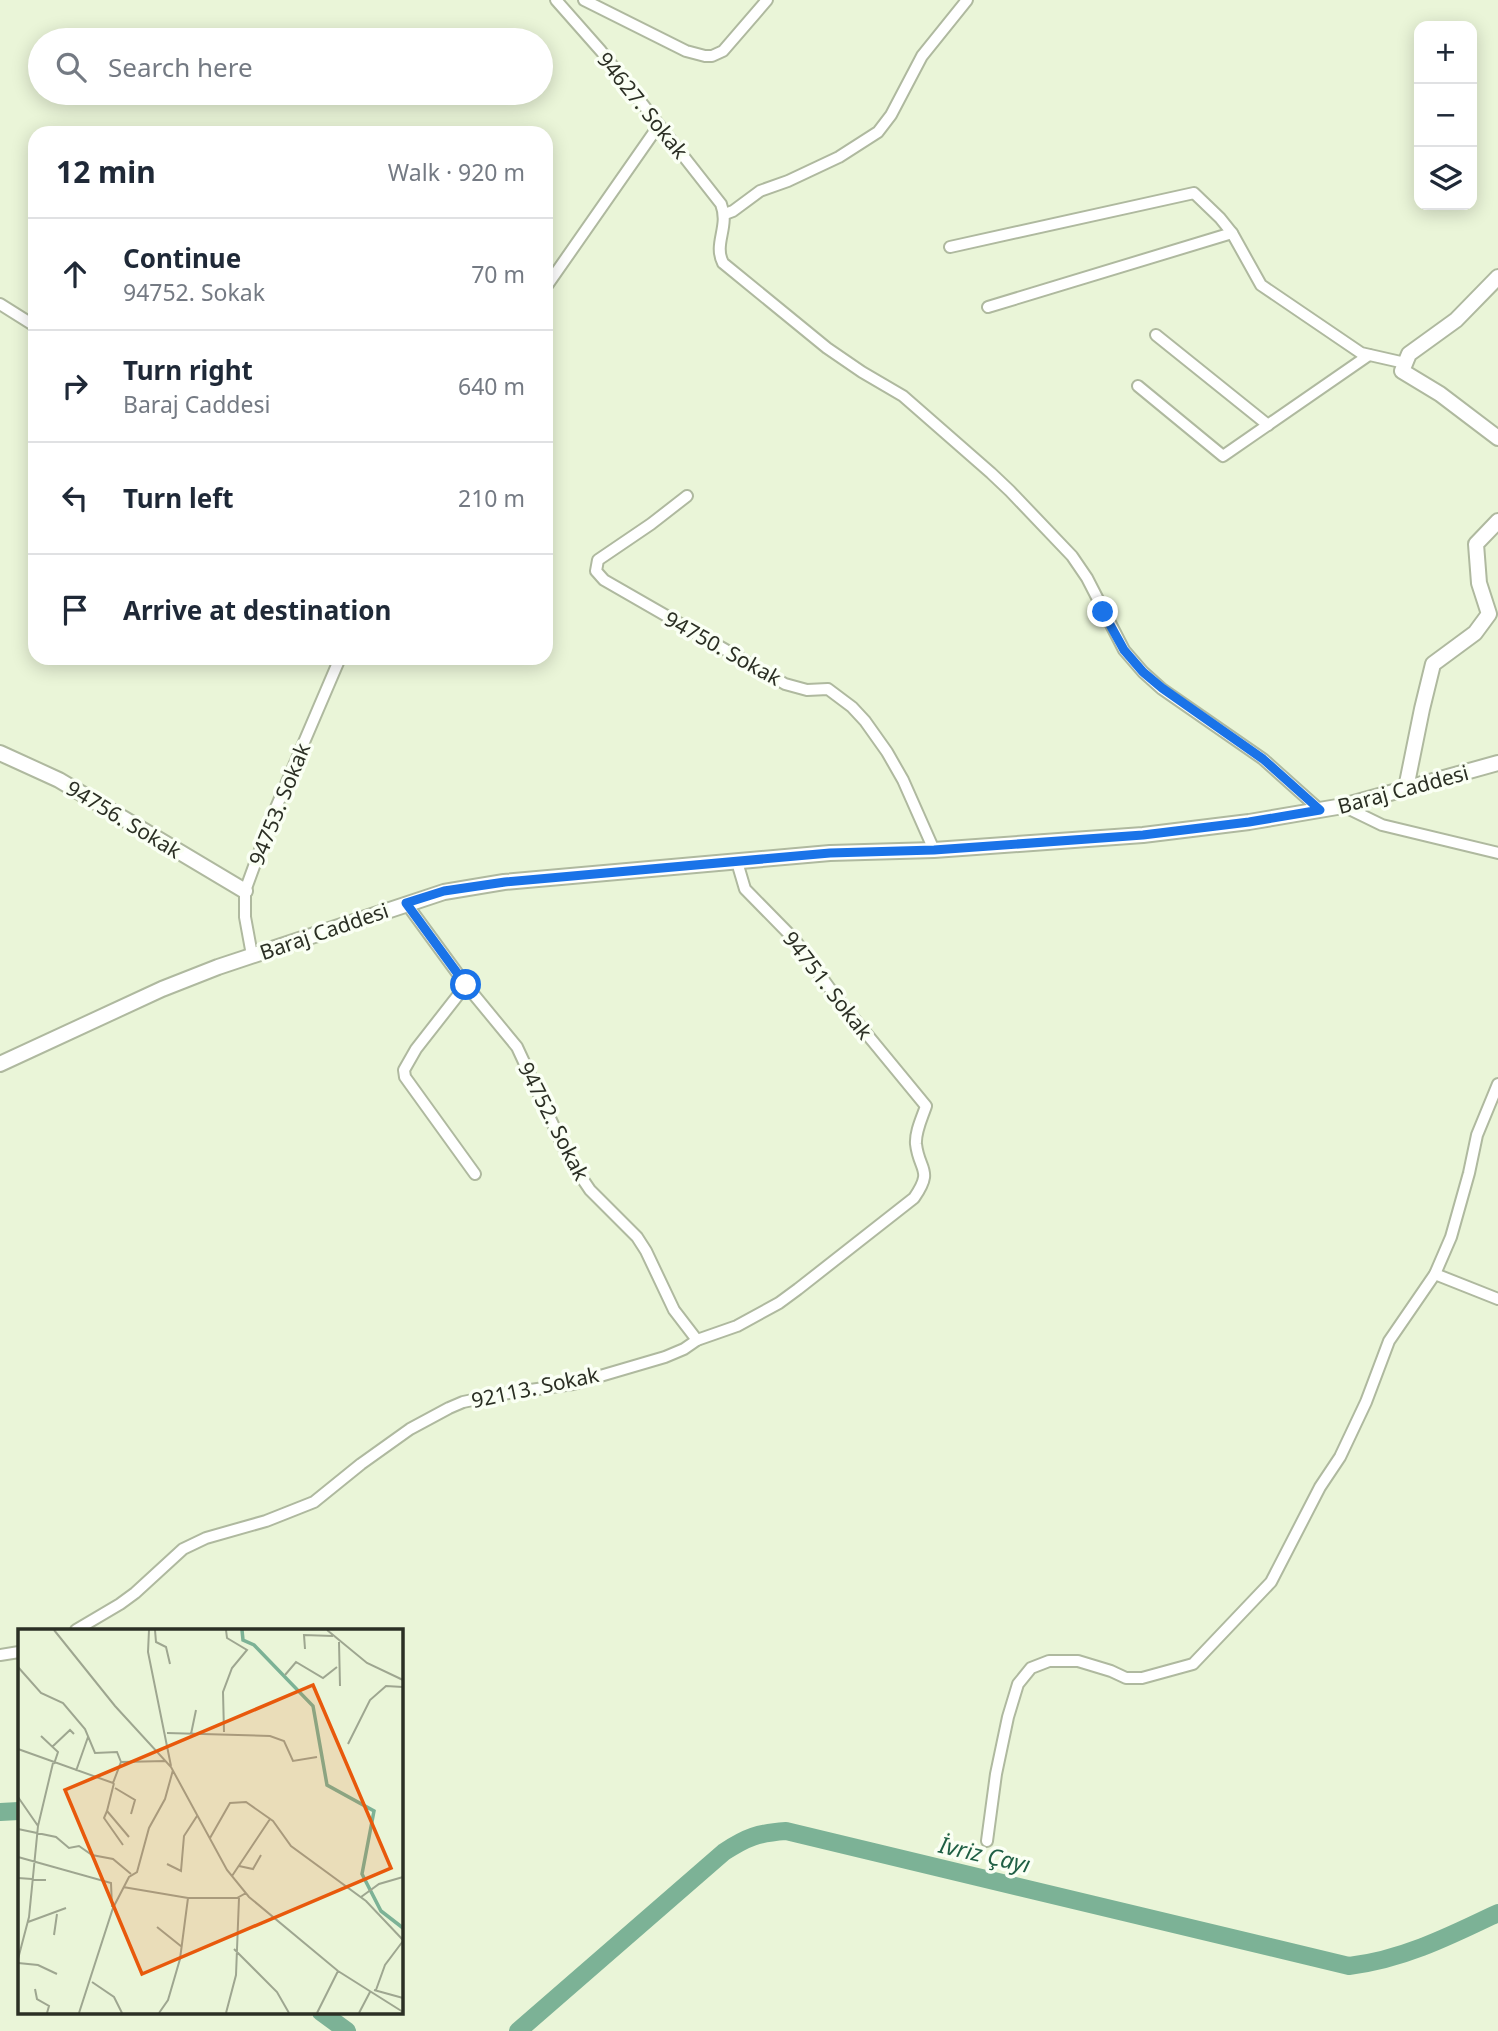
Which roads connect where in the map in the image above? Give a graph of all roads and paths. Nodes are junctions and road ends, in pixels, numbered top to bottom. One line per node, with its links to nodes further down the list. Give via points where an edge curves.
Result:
1 (556, 0): 5 (street, 94627. Sokak)
2 (584, 0): 3 (street, via 686,51 712,56 731,43)
3 (767, 0)
4 (967, 0): 6 (street, via 922,56 878,132 839,157 760,191)
5 (659, 125): 6 (street, 94627. Sokak); 9 (street)
6 (725, 214): 27 (street, via 719,256 731,271 827,348 903,396 991,473 1072,556 1124,650 1143,672 1255,752)
7 (1232, 233): 8 (street, via 1194,193); 12 (street); 15 (street, via 1261,285)
8 (950, 247)
9 (553, 277)
10 (1498, 277): 16 (main road, via 1457,320 1409,355)
11 (0, 304): 13 (street)
12 (988, 307)
13 (28, 322)
14 (1156, 335): 18 (street)
15 (1368, 355): 16 (street); 18 (street)
16 (1405, 363): 19 (main road, via 1402,371)
17 (1138, 386): 18 (street, via 1223,456)
18 (1268, 425)
19 (1498, 438)
20 (687, 496): 28 (street, 94750. Sokak, via 598,560 596,571 604,580 785,684 834,692 865,721 887,752)
21 (1498, 521): 25 (main road, via 1476,544 1479,583 1489,614 1475,633 1433,664)
22 (337, 665): 31 (street, 94753. Sokak)
23 (0, 753): 31 (main road, 94756. Sokak, via 59,780)
24 (1498, 763): 25 (main road, Baraj Caddesi)
25 (1406, 788): 26 (main road, Baraj Caddesi)
26 (1343, 806): 27 (main road, Baraj Caddesi); 29 (street, via 1382,825)
27 (1320, 810): 28 (main road, Baraj Caddesi, via 1143,835)
28 (934, 850): 30 (main road, Baraj Caddesi)
29 (1498, 853)
30 (737, 862): 32 (main road, Baraj Caddesi, via 505,882 444,891); 37 (street, 94751. Sokak, via 745,889 795,940)
31 (244, 891): 33 (street, 94753. Sokak)
32 (406, 903): 33 (main road, Baraj Caddesi); 34 (street, 94752. Sokak)
33 (252, 955): 35 (main road, Baraj Caddesi, via 162,989)
34 (466, 985): 38 (street, via 404,1070); 41 (street, 94752. Sokak, via 517,1047 569,1159 590,1190 646,1251 674,1310)
35 (0, 1064)
36 (1498, 1084): 39 (street, via 1477,1135 1451,1237)
37 (926, 1106): 41 (street, 92113. Sokak, via 916,1142 924,1178 914,1198 779,1303 737,1326)
38 (475, 1174)
39 (1435, 1274): 40 (street); 45 (street, via 1389,1341 1340,1457 1271,1582 1194,1664 1126,1678 1078,1661 1049,1661 1031,1668 1018,1684 996,1774)
40 (1498, 1299)
41 (697, 1340): 42 (street, 92113. Sokak, via 676,1353 580,1382 480,1398 449,1408 410,1429 314,1502 183,1549 135,1593)
42 (78, 1629)
43 (18, 1652): 44 (street)
44 (0, 1655)
45 (987, 1841)

